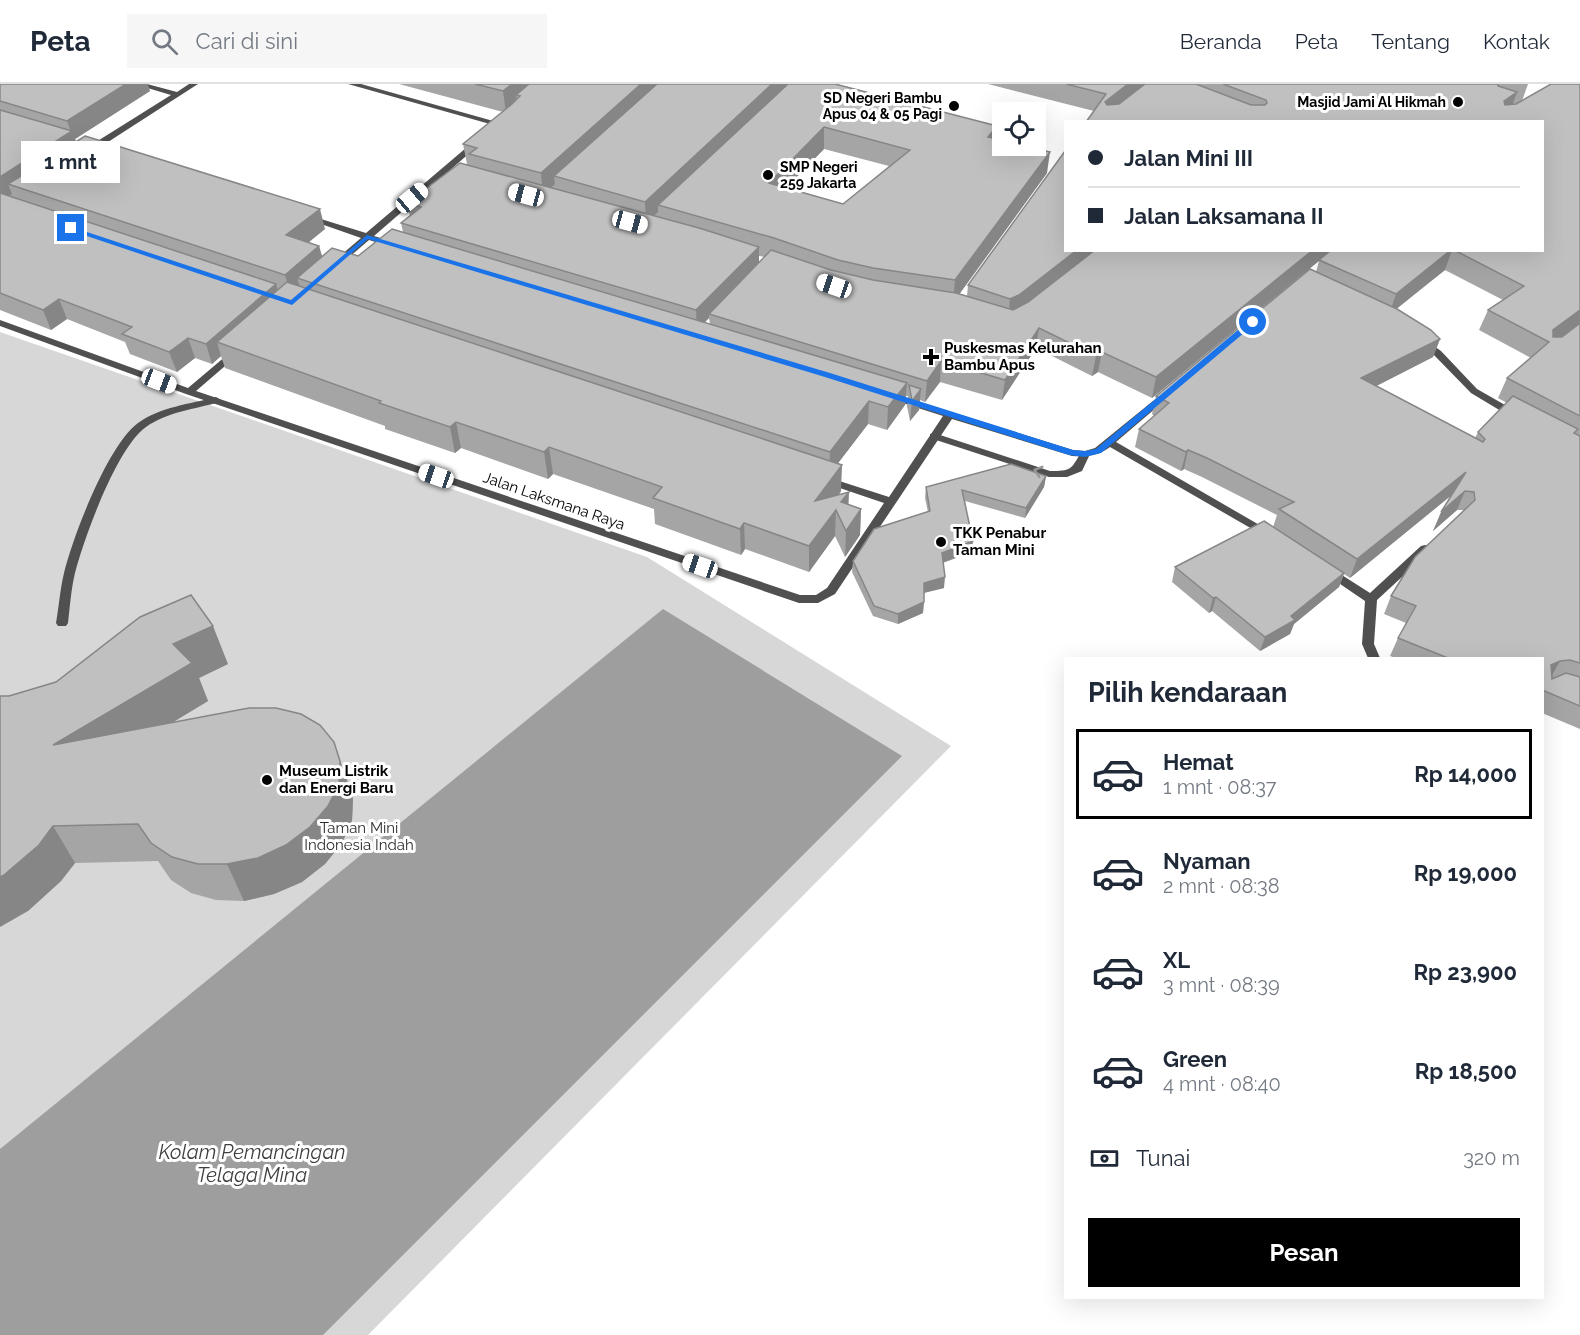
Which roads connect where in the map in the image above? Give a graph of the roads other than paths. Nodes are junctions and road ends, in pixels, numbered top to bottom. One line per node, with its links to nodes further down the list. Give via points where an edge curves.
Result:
1 (138, 84): 4 (street)
2 (194, 84): 4 (street)
3 (352, 84): 6 (street)
4 (177, 94): 9 (street, via 85,150)
5 (508, 117): 6 (street)
6 (500, 124): 7 (street)
7 (492, 131)
8 (484, 138): 10 (street)
9 (102, 153)
10 (442, 172): 11 (street); 13 (street)
11 (454, 176)
12 (301, 216): 13 (street)
13 (367, 237): 14 (street); 15 (street)
14 (402, 247)
15 (326, 274)
16 (0, 323): 20 (street, Jalan Laksmana Raya)
17 (1419, 338): 24 (street, via 1476,393)
18 (241, 348): 20 (street)
19 (1172, 389): 26 (street)
20 (189, 392): 22 (street, Jalan Laksmana Raya)
21 (882, 393): 23 (street)
22 (216, 400): 29 (street, Jalan Laksmana Raya, via 799,599 818,599 831,591); 34 (street, via 160,416 135,430 115,461 85,527 71,566)
23 (949, 415): 25 (street, Jalan Laksmana Raya); 27 (street)
24 (1523, 419)
25 (934, 436): 27 (street, one-way to 25, via 1078,469 1067,474 1049,474); 29 (street, Jalan Laksmana Raya)
26 (1109, 442): 27 (street, via 1098,451); 31 (street)
27 (1085, 454)
28 (813, 475): 29 (street)
29 (892, 502)
30 (1436, 538): 33 (street)
31 (1284, 543)
32 (1323, 568): 33 (street)
33 (1371, 599): 35 (street, via 1368,644)
34 (62, 622)
35 (1374, 657)

